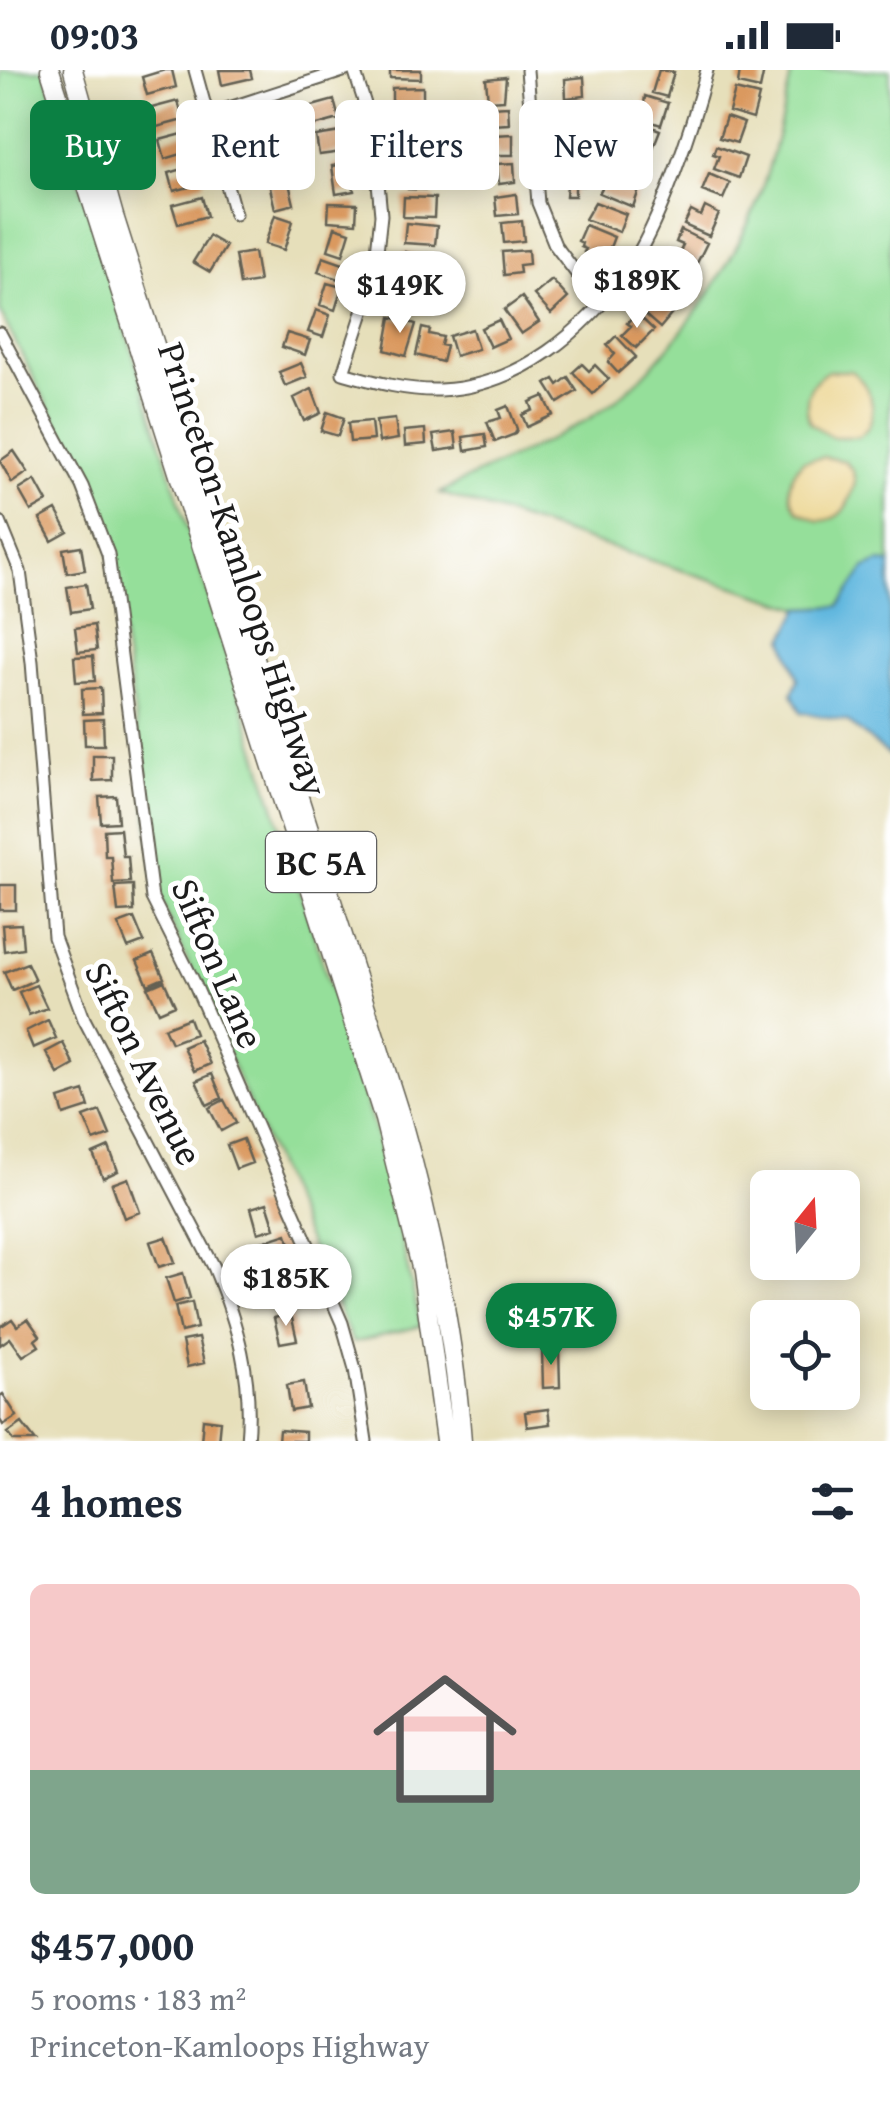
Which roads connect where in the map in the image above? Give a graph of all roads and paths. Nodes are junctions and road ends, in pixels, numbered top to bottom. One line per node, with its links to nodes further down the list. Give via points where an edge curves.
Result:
1 (50, 70): 17 (main road, Princeton-Kamloops Highway / BC 5A, via 384,1119 422,1271)
2 (73, 70): 18 (main road, Princeton-Kamloops Highway / BC 5A, via 401,1118 438,1265)
3 (195, 70): 8 (street)
4 (346, 70): 9 (street)
5 (354, 70): 12 (street, via 373,129 381,216 374,279 342,372 399,388 443,390 488,381 568,338)
6 (527, 70): 12 (street, via 538,203 555,245)
7 (707, 70): 12 (street, via 666,193 629,268)
8 (204, 100)
9 (254, 100)
10 (228, 190): 11 (street)
11 (235, 214)
12 (600, 303)
13 (0, 332): 16 (street, Sifton Lane, via 82,486 108,554 152,898 342,1323)
14 (0, 522): 15 (street, Sifton Avenue, via 20,571 32,662 54,937 84,1019 229,1304 249,1382)
15 (248, 1441)
16 (366, 1441)
17 (445, 1441)
18 (462, 1441)

